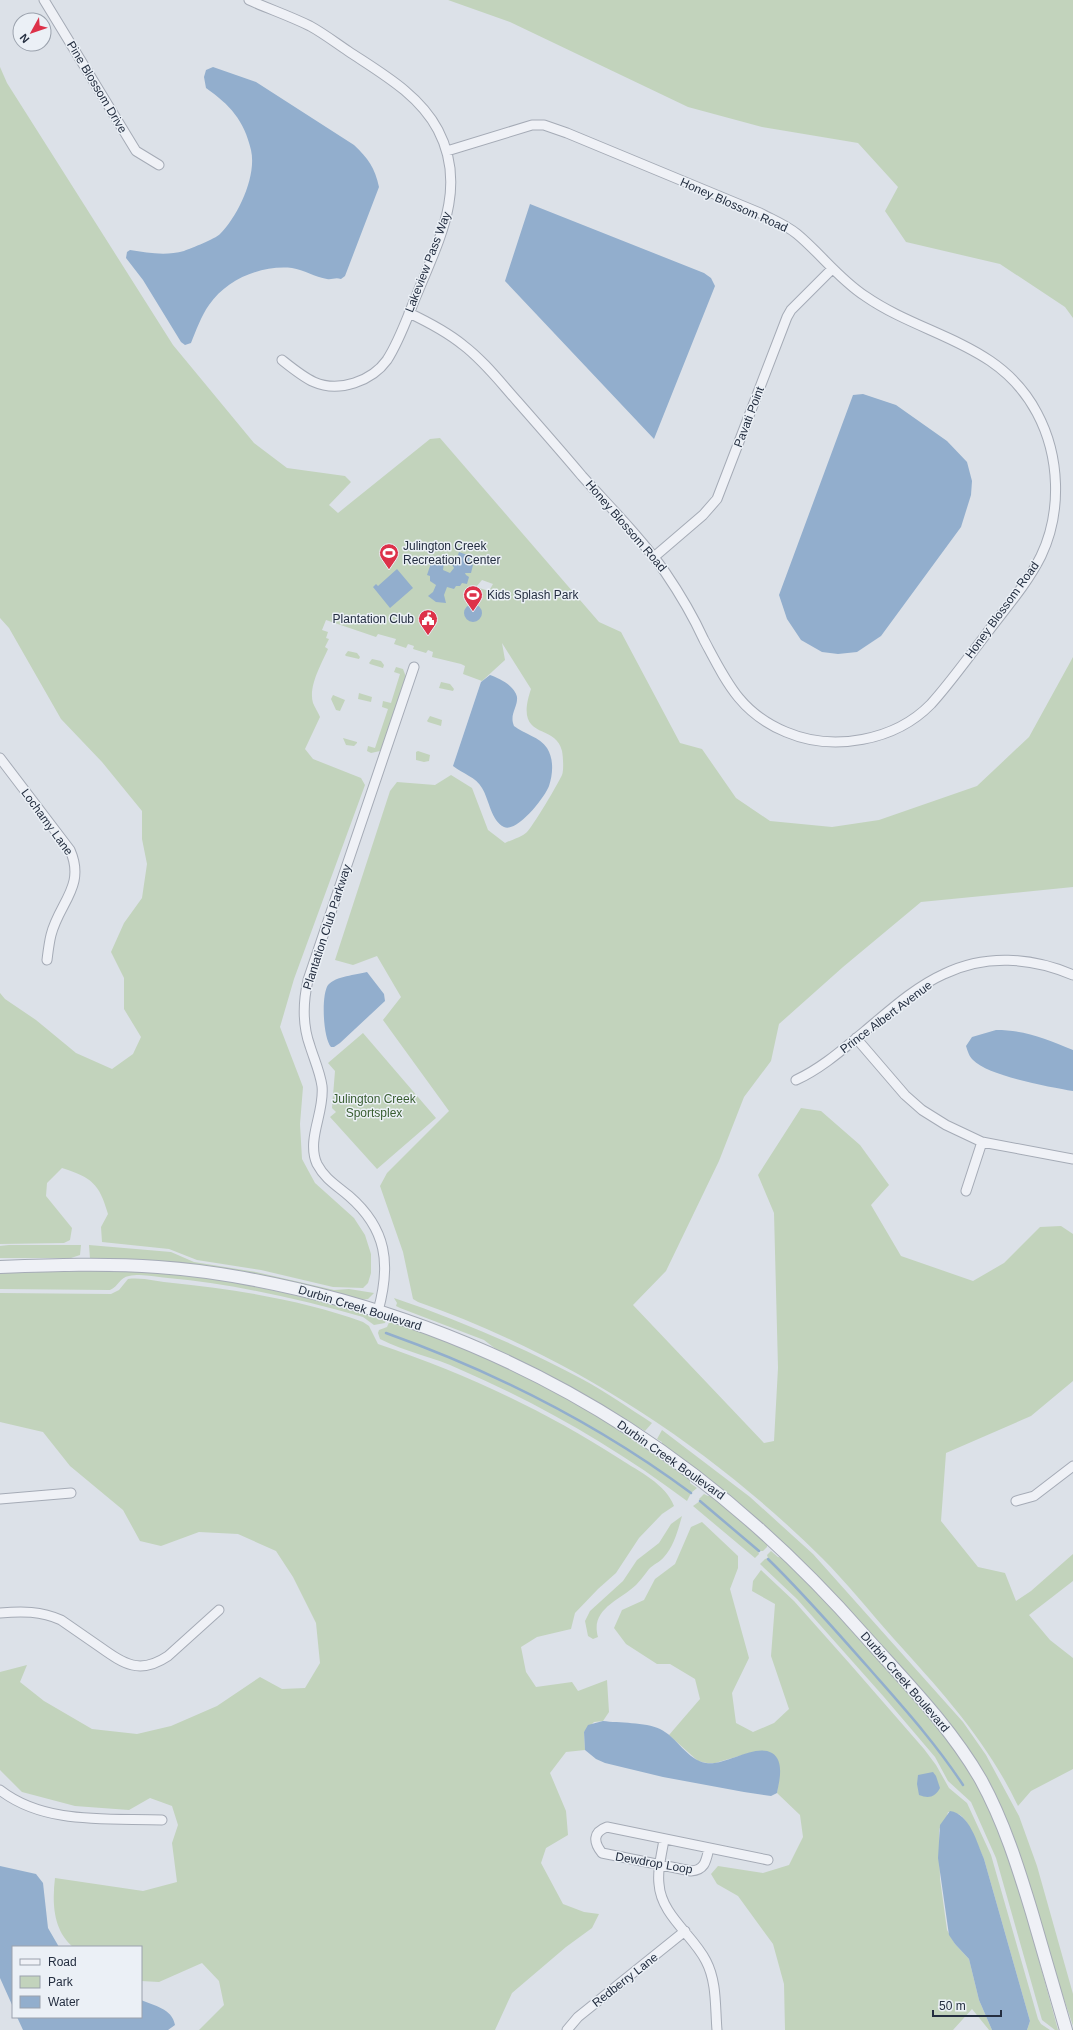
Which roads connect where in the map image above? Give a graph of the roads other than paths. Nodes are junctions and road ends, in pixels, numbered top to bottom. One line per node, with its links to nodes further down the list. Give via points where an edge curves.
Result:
1 (44, 0): 4 (street, Pine Blossom Drive, via 136,152)
2 (249, 0): 3 (street, Lakeview Pass Way, via 311,27 406,91 424,109 438,130)
3 (447, 151): 5 (street, Honey Blossom Road, via 532,125 554,127 783,225 796,233); 6 (street, Lakeview Pass Way, via 451,171 450,204 440,239)
4 (159, 165)
5 (832, 268): 8 (street, Pavati Point, via 787,317 717,499 703,515); 8 (street, Honey Blossom Road, via 861,294 878,305 951,339 996,364 1011,378 1037,413 1052,454 1056,493 1054,517 1048,539 1031,573 929,706 897,728 858,740 834,742 812,740 786,732 764,720 736,696 686,604)
6 (409, 313): 7 (street, Lakeview Pass Way, via 393,349 380,369 366,378 347,385 315,383); 8 (street, Honey Blossom Road, via 440,329 480,359)
7 (282, 360)
8 (654, 557)
9 (414, 667): 19 (street, Plantation Club Parkway, via 308,980 304,1004 306,1033 319,1068 322,1086 322,1101 314,1139 315,1157 325,1177 360,1207 380,1235 386,1269)
10 (0, 758): 11 (street, Lochamy Lane, via 70,850 74,860 75,880 51,935)
11 (47, 960)
12 (1073, 975): 13 (street, Prince Albert Avenue, via 1047,965 1008,960 963,967 943,974 921,987)
13 (856, 1038): 14 (street, Prince Albert Avenue, via 824,1065); 15 (street, via 887,1076 922,1110)
14 (796, 1080)
15 (982, 1142): 16 (street); 17 (street)
16 (1073, 1159)
17 (966, 1190)
18 (0, 1267): 19 (street, Durbin Creek Boulevard, via 85,1264 192,1270 275,1284)
19 (378, 1311): 35 (street, Durbin Creek Boulevard, via 491,1354 568,1392 610,1417 676,1461 729,1501 829,1595 932,1712 980,1778 1016,1858)
20 (1073, 1466): 23 (street, via 1034,1496)
21 (71, 1494): 22 (street)
22 (0, 1499)
23 (1016, 1501)
24 (219, 1610): 25 (street, via 168,1656 160,1662 145,1666 135,1666 121,1661 52,1616 23,1611)
25 (0, 1613)
26 (0, 1790): 27 (street, via 28,1805 57,1815)
27 (162, 1820)
28 (664, 1839): 29 (street, Dewdrop Loop); 31 (street); 31 (street, Dewdrop Loop, via 607,1827 595,1837 597,1847 602,1853)
29 (709, 1848): 30 (street, Dewdrop Loop); 31 (street, Dewdrop Loop, via 706,1861 698,1870)
30 (768, 1860)
31 (660, 1865): 32 (street, via 661,1896 666,1907)
32 (685, 1931): 33 (street, Redberry Lane, via 578,2017); 34 (street, via 702,1954 711,1973)
33 (567, 2030)
34 (716, 2030)
35 (1066, 2030)

